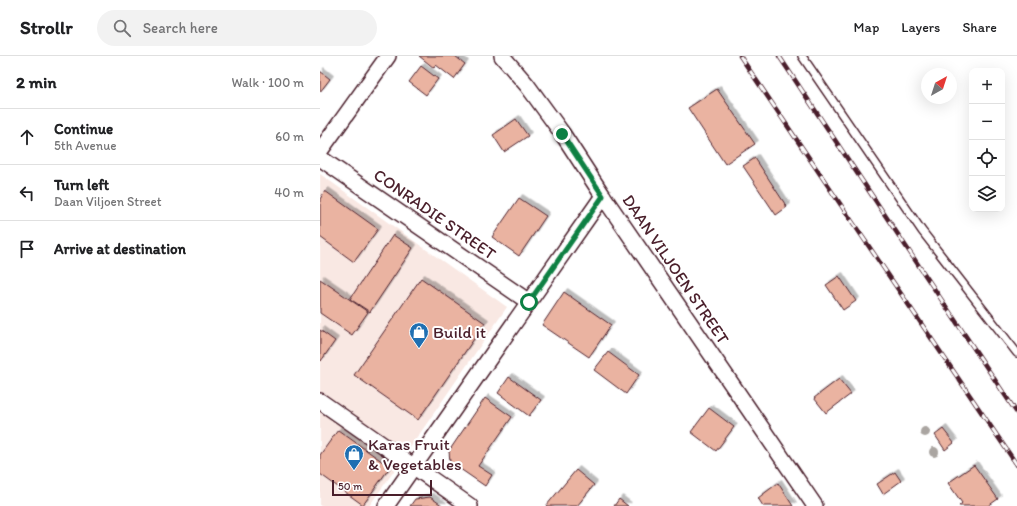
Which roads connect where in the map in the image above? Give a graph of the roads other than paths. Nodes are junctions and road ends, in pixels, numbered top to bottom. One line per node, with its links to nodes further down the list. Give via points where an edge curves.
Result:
1 (388, 56): 4 (street)
2 (502, 56): 6 (street, DAAN VILJOEN STREET, via 527,85)
3 (802, 56): 8 (lane, via 922,231)
4 (320, 151)
5 (320, 158): 7 (street, CONRADIE STREET)
6 (603, 196): 7 (street); 13 (street, DAAN VILJOEN STREET)
7 (529, 302): 10 (street)
8 (1017, 353)
9 (320, 401): 10 (street)
10 (413, 467): 11 (street); 12 (street)
11 (386, 506)
12 (470, 506)
13 (815, 506)

